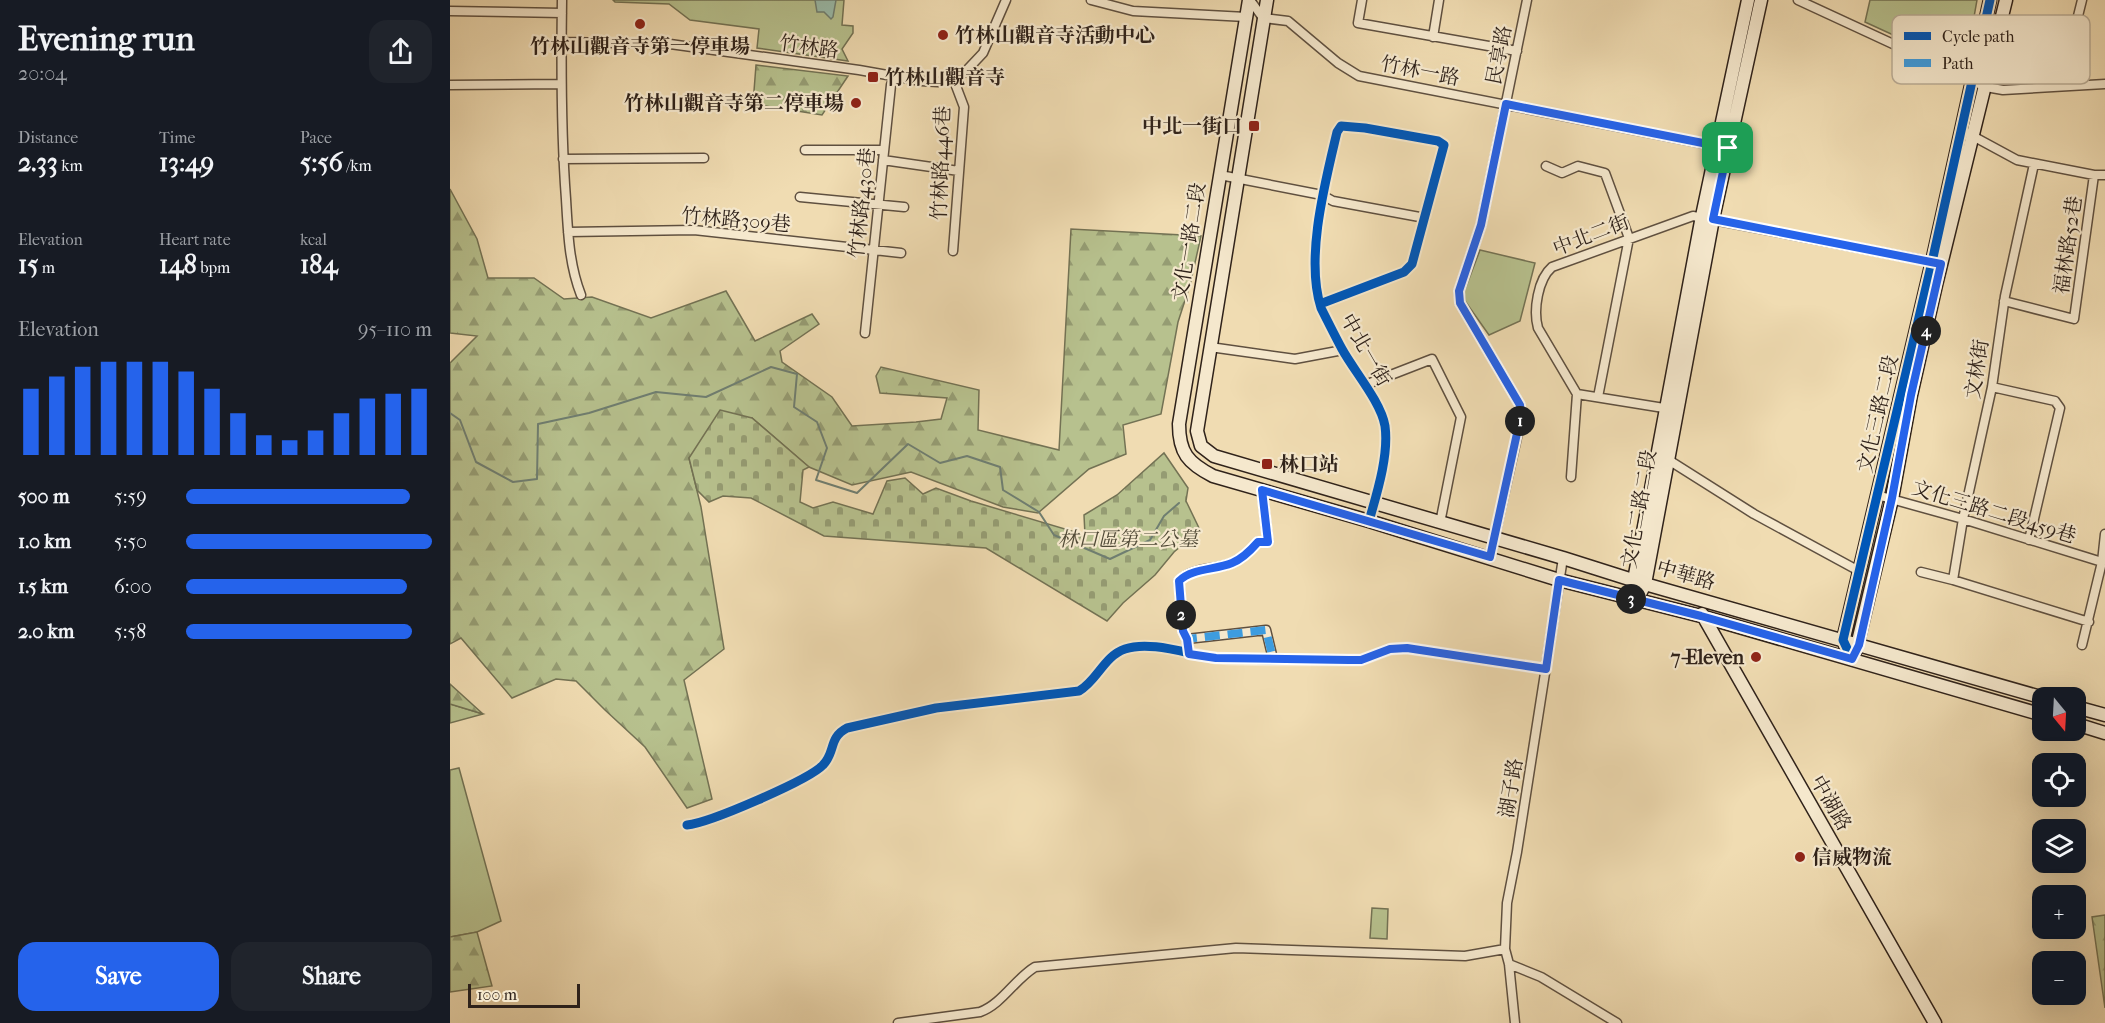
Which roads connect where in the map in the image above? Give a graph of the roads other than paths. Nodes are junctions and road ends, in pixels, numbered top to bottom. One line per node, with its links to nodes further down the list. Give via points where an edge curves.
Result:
1 (562, 0): 16 (street)
2 (1006, 0): 27 (street, via 983,53 965,72)
3 (1091, 0): 20 (street, via 1133,11)
4 (1249, 0): 20 (street, 文化一路二段); 21 (street)
5 (1267, 0): 21 (street, 文化一路二段)
6 (1362, 0): 22 (street, via 1358,23)
7 (1439, 0): 22 (street)
8 (1527, 0): 25 (street, 民享路)
9 (1748, 0): 38 (street, 文化二路二段)
10 (1761, 0): 38 (street, 文化二路二段)
11 (1798, 0): 24 (street)
12 (1990, 0): 17 (street, 文化三路二段)
13 (2006, 0): 18 (street, 文化三路二段)
14 (2082, 0): 19 (street)
15 (450, 11): 16 (street)
16 (562, 12): 23 (street)
17 (1987, 15)
18 (2003, 15)
19 (2078, 15)
20 (1246, 17): 21 (street); 47 (street, 文化一路二段)
21 (1263, 18): 35 (street, 竹林一路, via 1288,21 1359,76); 50 (street, 文化一路二段)
22 (1433, 37): 25 (street)
23 (562, 42): 26 (street, 竹林路, via 670,44); 28 (street)
24 (1892, 43)
25 (1517, 51): 35 (street, 民享路)
26 (894, 77): 27 (street, 竹林路, via 938,82); 40 (street, 竹林路430巷)
27 (953, 78): 46 (street, 竹林路446巷, via 964,107)
28 (561, 84): 33 (street); 42 (street)
29 (1971, 84): 36 (street, 文化三路二段)
30 (1980, 84): 34 (street)
31 (1987, 84): 34 (street, 文化三路二段)
32 (2105, 84): 34 (street, via 2003,90)
33 (450, 85)
34 (1986, 87): 37 (street, 文化三路二段)
35 (1506, 104): 38 (street, 竹林一路); 86 (street, 民享路, via 1481,225 1459,291 1460,303 1520,405)
36 (1960, 130): 37 (street); 62 (street, 文化三路二段)
37 (1973, 136): 44 (street, via 2017,160); 62 (street, 文化三路二段)
38 (1722, 147): 55 (street, 文化二路二段)
39 (805, 150): 40 (street)
40 (884, 150): 43 (street, 竹林路430巷)
41 (704, 158): 42 (street)
42 (563, 159): 57 (street)
43 (883, 160): 46 (street); 53 (street, 竹林路430巷)
44 (2034, 164): 48 (street); 64 (street, 文林街)
45 (1546, 166): 58 (street, via 1562,173 1578,166 1605,172)
46 (959, 171): 60 (street, 竹林路446巷)
47 (1220, 175): 50 (street); 76 (street, 文化一路二段, via 1179,424 1179,441 1186,457)
48 (2094, 175): 49 (street); 64 (street, 福林路52巷, via 2074,319)
49 (2105, 175)
50 (1237, 177): 51 (street); 67 (street, 文化一路二段)
51 (1322, 195): 56 (street, via 1333,201); 56 (street, 中北一街, via 1341,126 1438,141 1444,145); 65 (street, 中北一街, via 1314,274)
52 (800, 197): 53 (street)
53 (878, 206): 54 (street); 59 (street, 竹林路430巷)
54 (904, 207)
55 (1708, 217): 58 (street, 中北二街, via 1693,216); 62 (street); 73 (street, 文化二路二段)
56 (1425, 218): 65 (street, via 1412,264 1404,272)
57 (568, 232): 59 (street, 竹林路309巷, via 694,230); 63 (street, via 573,274)
58 (1629, 238): 71 (street, 中北二街, via 1545,272 1536,319 1538,328); 72 (street)
59 (874, 250): 61 (street, 竹林路309巷); 66 (street, 竹林路430巷)
60 (953, 251)
61 (901, 253)
62 (1936, 263): 79 (street, 文化三路二段); 80 (street, 文化三路二段)
63 (581, 295)
64 (2004, 302): 70 (street, 文林街)
65 (1320, 304): 68 (street, 中北一街)
66 (865, 333)
67 (1210, 346): 68 (street, via 1295,359); 74 (street, 文化一路二段, via 1197,431 1201,446)
68 (1343, 350): 69 (street, 中北一街)
69 (1365, 385): 81 (street, 中北一街, via 1385,424 1383,464); 84 (street, via 1432,359 1461,417)
70 (1992, 387): 82 (street, 文林街); 87 (street, via 2055,401 2060,408)
71 (1577, 394): 72 (street); 77 (street)
72 (1598, 398): 73 (street)
73 (1671, 409): 75 (street, 文化二路二段); 95 (street, 文化二路二段)
74 (1214, 456): 81 (street, 中華路)
75 (1667, 459): 91 (street, via 1754,514); 95 (street, 文化二路二段)
76 (1213, 476): 78 (street, 中華路)
77 (1571, 477)
78 (1262, 490): 83 (street, 中華路); 100 (street, via 1268,542 1258,542 1234,562 1185,575 1179,581)
79 (1877, 495): 80 (street, 文化三路二段459巷); 91 (street, 文化三路二段)
80 (1892, 498): 82 (street, 文化三路二段459巷); 102 (street, 文化三路二段)
81 (1374, 502): 83 (street, 中北一街); 84 (street, 中華路)
82 (1963, 519): 87 (street, 文化三路二段459巷); 94 (street, 文林街)
83 (1369, 521): 88 (street, 中華路)
84 (1440, 523): 86 (street, 中華路)
85 (2105, 534): 90 (street)
86 (1495, 540): 88 (street, 民享路); 89 (street, 中華路)
87 (2029, 540): 90 (street, 文化三路二段459巷)
88 (1490, 557): 93 (street, 中華路)
89 (1563, 558): 93 (street, 湖子路); 95 (street, 中華路)
90 (2102, 562): 99 (street)
91 (1859, 571): 101 (street, 文化三路二段)
92 (1921, 572): 94 (street)
93 (1559, 580): 96 (street, 中華路); 107 (street, 湖子路)
94 (1953, 580): 99 (street)
95 (1639, 582): 96 (street, 文化二路二段); 97 (street, 中華路)
96 (1637, 600): 98 (street, 中華路)
97 (1703, 601): 98 (street); 101 (street, 中華路)
98 (1701, 616): 106 (street, 中華路); 120 (street, 中湖路)
99 (2088, 622): 103 (street)
100 (1187, 639): 104 (street); 105 (street, via 1266,630)
101 (1843, 640): 102 (street, 中華路); 106 (street)
102 (1859, 645): 106 (street, 文化三路二段); 108 (street, 中華路)
103 (2082, 645)
104 (1189, 654): 105 (street); 114 (street, via 1141,647 1126,649 1111,657 1089,686 1079,691 936,708 847,728 837,733 829,758 816,772)
105 (1274, 659): 107 (street, via 1361,660 1390,649 1407,648)
106 (1852, 659): 110 (street, 中華路)
107 (1546, 669): 115 (street, 湖子路, via 1507,903)
108 (2032, 695)
109 (2086, 710): 111 (street)
110 (2032, 712)
111 (2105, 715)
112 (2086, 727): 113 (street)
113 (2105, 732)
114 (687, 825)
115 (1505, 950): 116 (street, 湖子路); 117 (street, via 1465,956 1236,948 1035,967 989,1009)
116 (1509, 964): 118 (street, 湖子路); 119 (street, via 1541,978)
117 (898, 1023)
118 (1515, 1023)
119 (1617, 1023)
120 (1935, 1023)

